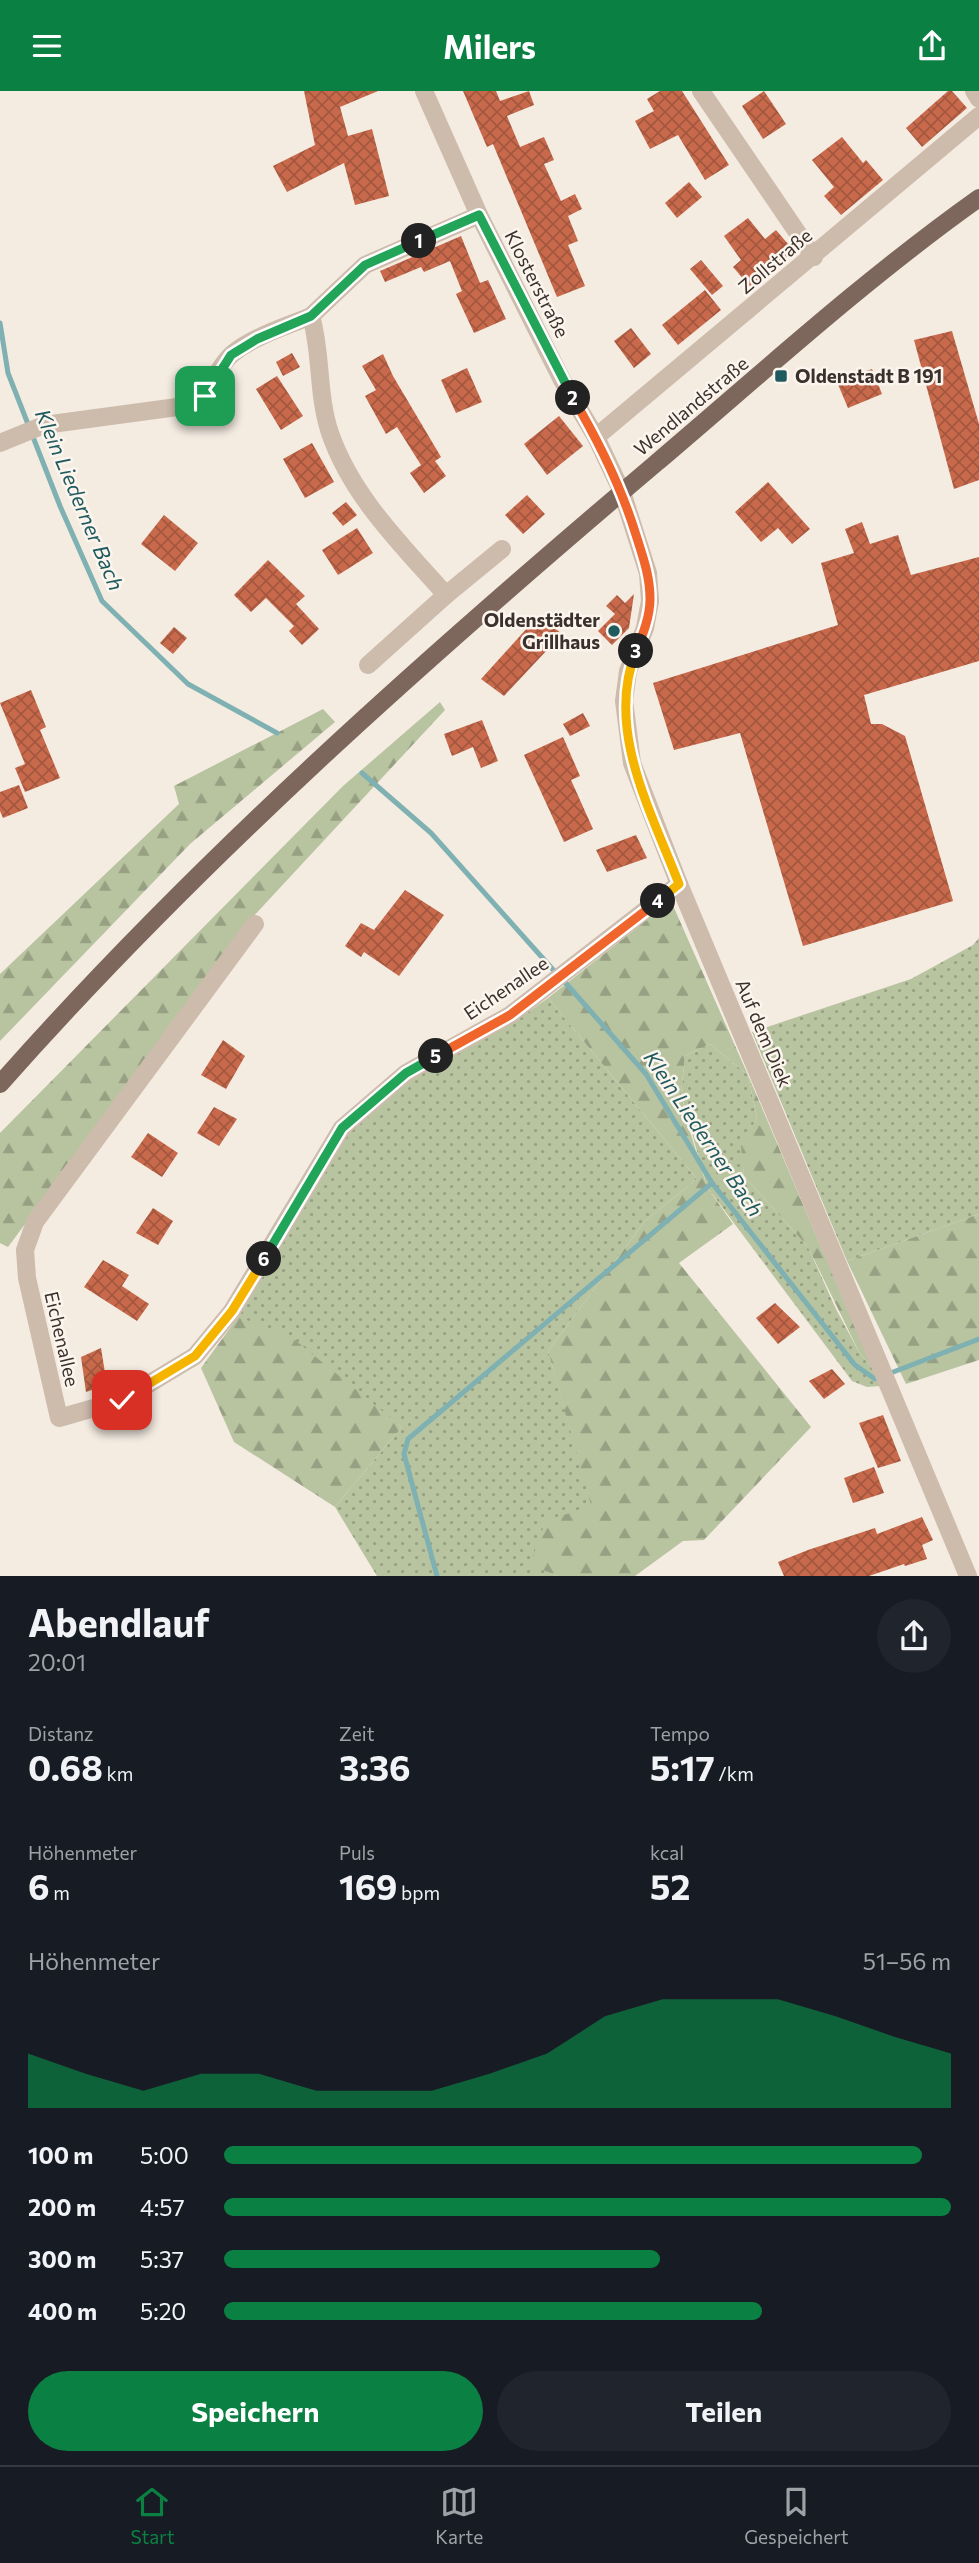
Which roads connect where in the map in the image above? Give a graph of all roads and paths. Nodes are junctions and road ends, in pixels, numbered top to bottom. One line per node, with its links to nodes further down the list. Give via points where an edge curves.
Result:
1 (424, 91): 7 (street, Klosterstraße)
2 (701, 91): 8 (street)
3 (974, 91): 4 (street)
4 (979, 99)
5 (979, 116): 8 (street, Zollstraße)
6 (979, 198): 12 (main road, Wendlandstraße, via 884,271)
7 (479, 215): 9 (street, via 365,265); 10 (street, Klosterstraße, via 562,380)
8 (814, 257): 10 (street, Zollstraße)
9 (311, 316): 11 (street, via 231,355 205,396 192,405 44,425); 14 (street, via 330,433 351,477 379,520)
10 (596, 437): 12 (street, Klosterstraße)
11 (0, 443)
12 (622, 492): 16 (street, Auf dem Diek, via 649,573 650,601 628,671 627,730 632,762); 18 (main road, Wendlandstraße, via 537,563 179,893)
13 (502, 549): 14 (street)
14 (446, 595): 15 (street)
15 (368, 665)
16 (679, 884): 17 (street, Eichenallee, via 510,1015 406,1073 342,1128 232,1311 195,1356 122,1400 59,1418 27,1278 25,1250 35,1222); 19 (street, Auf dem Diek)
17 (255, 924)
18 (0, 1084)
19 (968, 1576)

